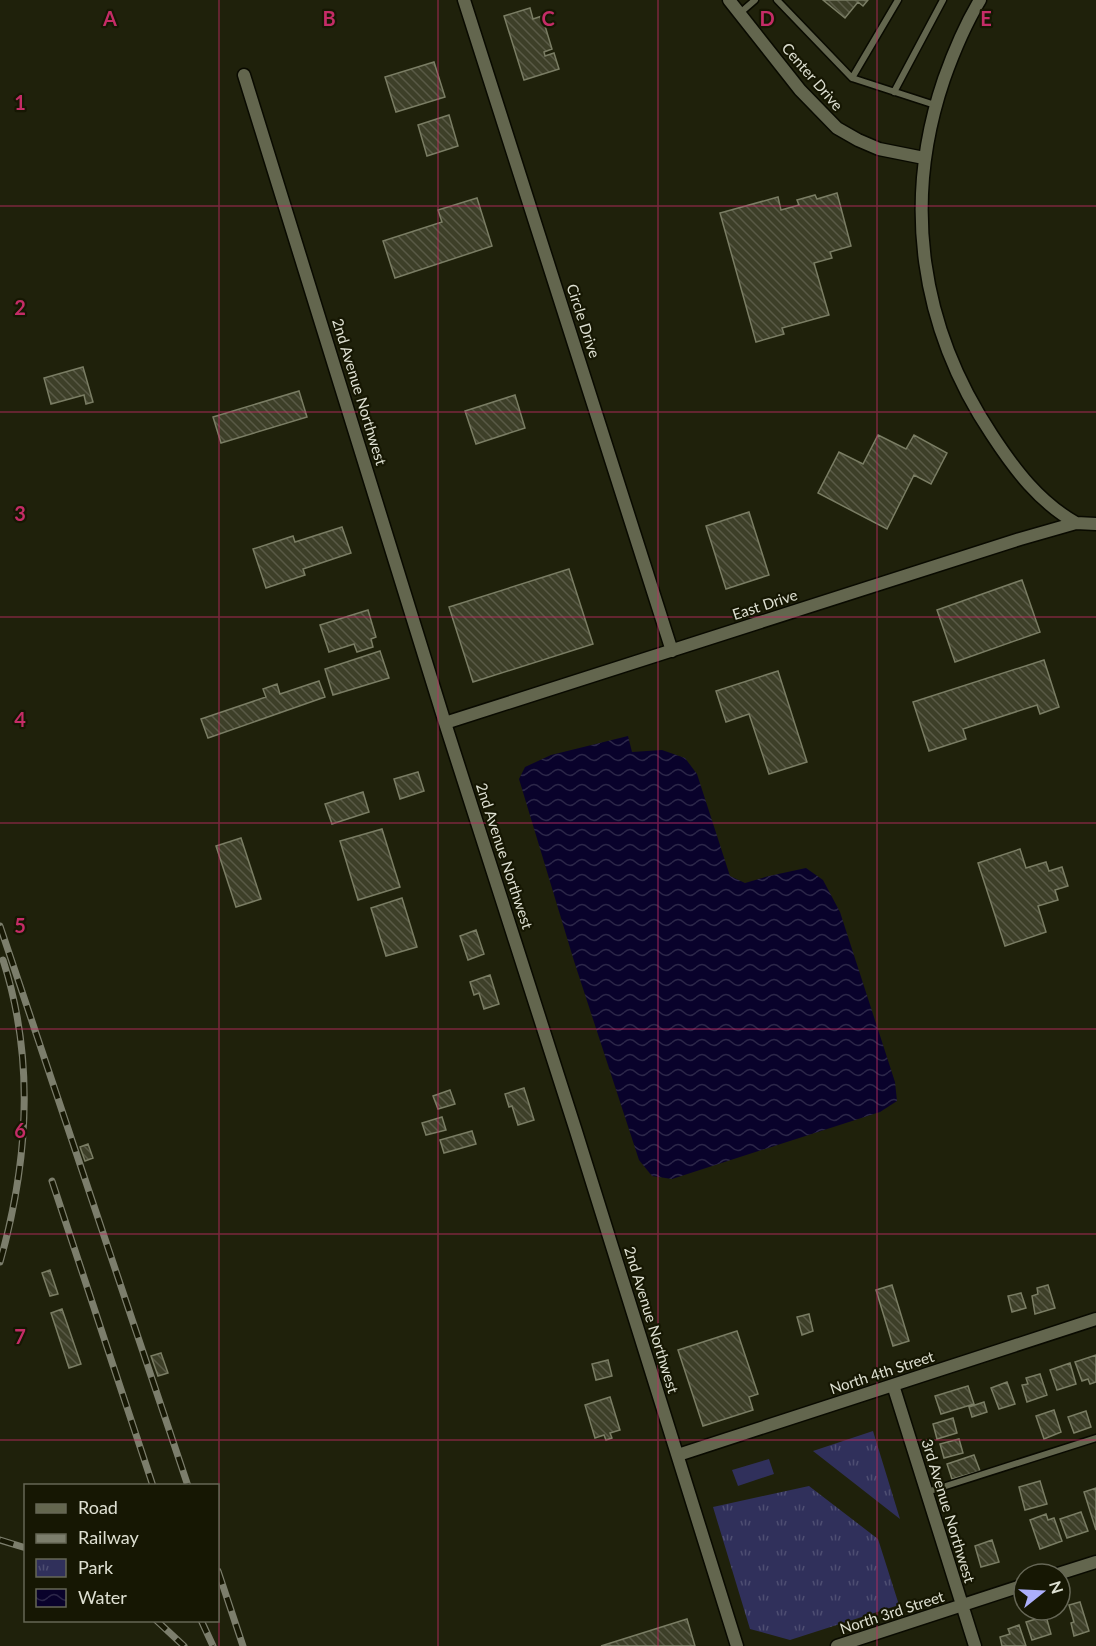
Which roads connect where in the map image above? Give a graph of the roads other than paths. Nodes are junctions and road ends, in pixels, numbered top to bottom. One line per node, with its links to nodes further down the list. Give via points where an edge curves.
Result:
1 (464, 0): 16 (street, Circle Drive)
2 (729, 0): 8 (street, Center Drive)
3 (755, 0): 8 (lane)
4 (777, 0): 10 (lane)
5 (898, 0): 10 (lane)
6 (943, 0): 11 (lane)
7 (980, 0): 12 (street, via 954,51)
8 (740, 13): 13 (street, Center Drive, via 800,90 837,128 879,149)
9 (244, 75): 17 (street, 2nd Avenue Northwest)
10 (852, 78): 11 (lane)
11 (894, 92): 12 (lane)
12 (935, 105): 13 (street)
13 (924, 158): 14 (street, via 920,223 924,261 930,298 954,370 971,404 1013,467 1038,496)
14 (1076, 523): 15 (street, East Drive); 16 (street, East Drive)
15 (1096, 524)
16 (672, 651): 17 (street, East Drive)
17 (445, 723): 21 (street, 2nd Avenue Northwest)
18 (1096, 1319): 19 (street, North 4th Street)
19 (893, 1385): 21 (street, North 4th Street); 22 (street, 3rd Avenue Northwest)
20 (1096, 1438): 22 (lane)
21 (678, 1455): 27 (street, 2nd Avenue Northwest)
22 (926, 1492): 26 (street, 3rd Avenue Northwest)
23 (1096, 1562): 24 (street)
24 (1072, 1570)
25 (1012, 1589): 26 (street, North 3rd Street)
26 (962, 1606): 28 (street, North 3rd Street); 29 (street, 3rd Avenue Northwest)
27 (737, 1646)
28 (837, 1646)
29 (975, 1646)

